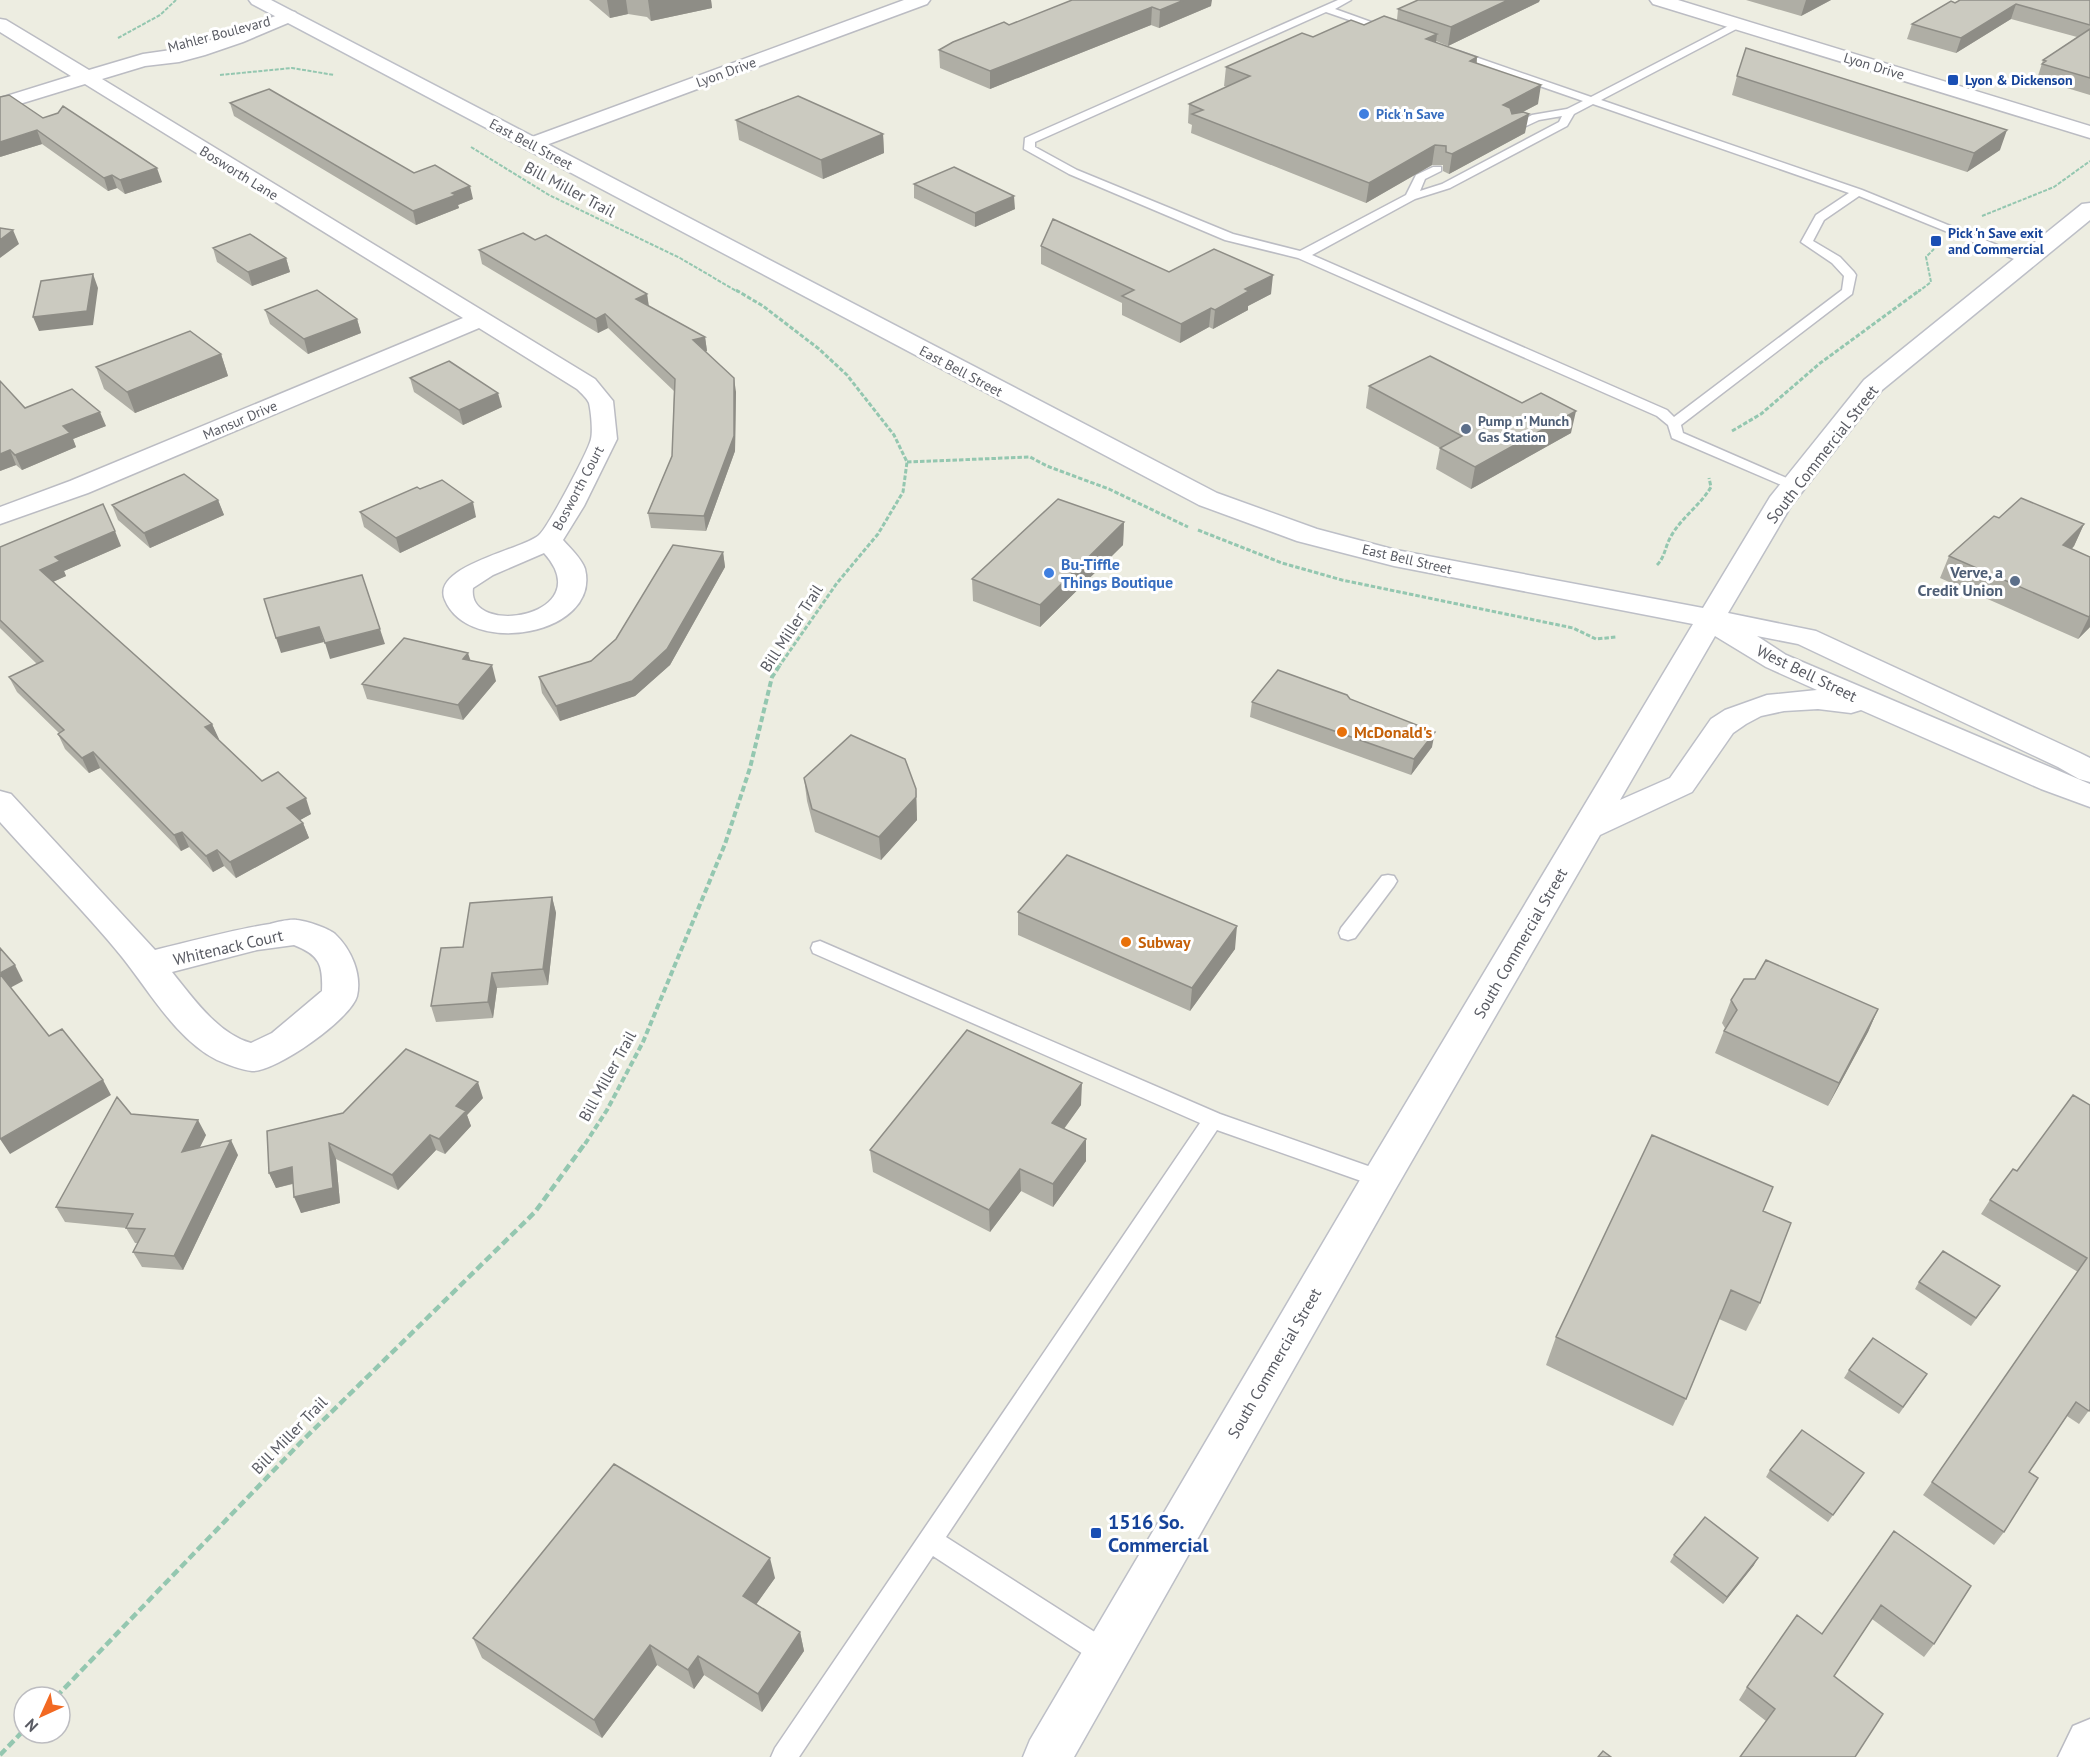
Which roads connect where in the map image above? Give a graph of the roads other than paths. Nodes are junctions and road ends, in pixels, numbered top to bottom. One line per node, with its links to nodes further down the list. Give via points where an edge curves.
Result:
1 (258, 0): 6 (main road, East Bell Street)
2 (921, 0): 17 (main road, Lyon Drive)
3 (1346, 0): 5 (lane)
4 (1659, 0): 8 (main road, Lyon Drive)
5 (1326, 9): 9 (lane); 22 (lane, via 1029,140 1030,149 1073,172 1228,237)
6 (289, 16): 11 (main road, Mahler Boulevard, via 251,34 162,61 143,60); 17 (main road, East Bell Street)
7 (0, 24): 11 (main road, Bosworth Lane)
8 (1738, 24): 12 (lane); 16 (main road, Lyon Drive)
9 (1406, 36)
10 (1439, 48): 12 (lane)
11 (85, 78): 13 (main road, Mahler Boulevard); 24 (main road, Bosworth Lane)
12 (1593, 100): 14 (lane); 19 (lane)
13 (0, 104)
14 (1570, 112): 15 (lane, via 1536,117); 20 (lane, via 1563,124 1446,186)
15 (1513, 129)
16 (2090, 132)
17 (531, 144): 29 (main road, East Bell Street, via 1208,499 1307,535 1394,558)
18 (1437, 169): 20 (lane, via 1420,177)
19 (1858, 192): 23 (lane); 25 (lane, via 1823,213 1812,225 1807,242 1836,260 1850,275 1848,291)
20 (1411, 197): 22 (lane)
21 (2090, 209): 23 (main road, South Commercial Street)
22 (1302, 255): 25 (lane, via 1662,413)
23 (2028, 260): 26 (main road, South Commercial Street, via 1873,385)
24 (479, 320): 27 (main road, Mansur Drive, via 79,487); 28 (main road, Bosworth Court, via 571,374 601,401 604,439)
25 (1674, 424): 26 (lane, via 1677,435)
26 (1793, 486): 29 (main road, South Commercial Street)
27 (0, 516)
28 (549, 541)
29 (1709, 619): 30 (main road, West Bell Street, via 1776,661); 31 (main road, West Bell Street, via 1806,637); 34 (main road, South Commercial Street)
30 (1881, 708): 32 (main road, West Bell Street); 34 (main road, via 1809,701 1780,702 1744,712 1722,726 1681,785)
31 (2090, 772)
32 (2090, 796)
33 (0, 802): 38 (main road, Whitenack Court)
34 (1587, 828): 40 (main road, South Commercial Street)
35 (1388, 881): 36 (lane)
36 (1348, 933)
37 (820, 948): 39 (lane)
38 (147, 965): 38 (main road, Whitenack Court, via 296,932 322,942 340,968 339,996 285,1043 253,1058 228,1049 204,1030)
39 (1213, 1120): 40 (lane); 41 (lane)
40 (1381, 1179): 42 (main road, South Commercial Street)
41 (929, 1540): 42 (lane); 44 (lane)
42 (1106, 1654): 45 (main road, South Commercial Street)
43 (2090, 1743): 46 (main road)
44 (784, 1757)
45 (1047, 1757)
46 (2082, 1757)

